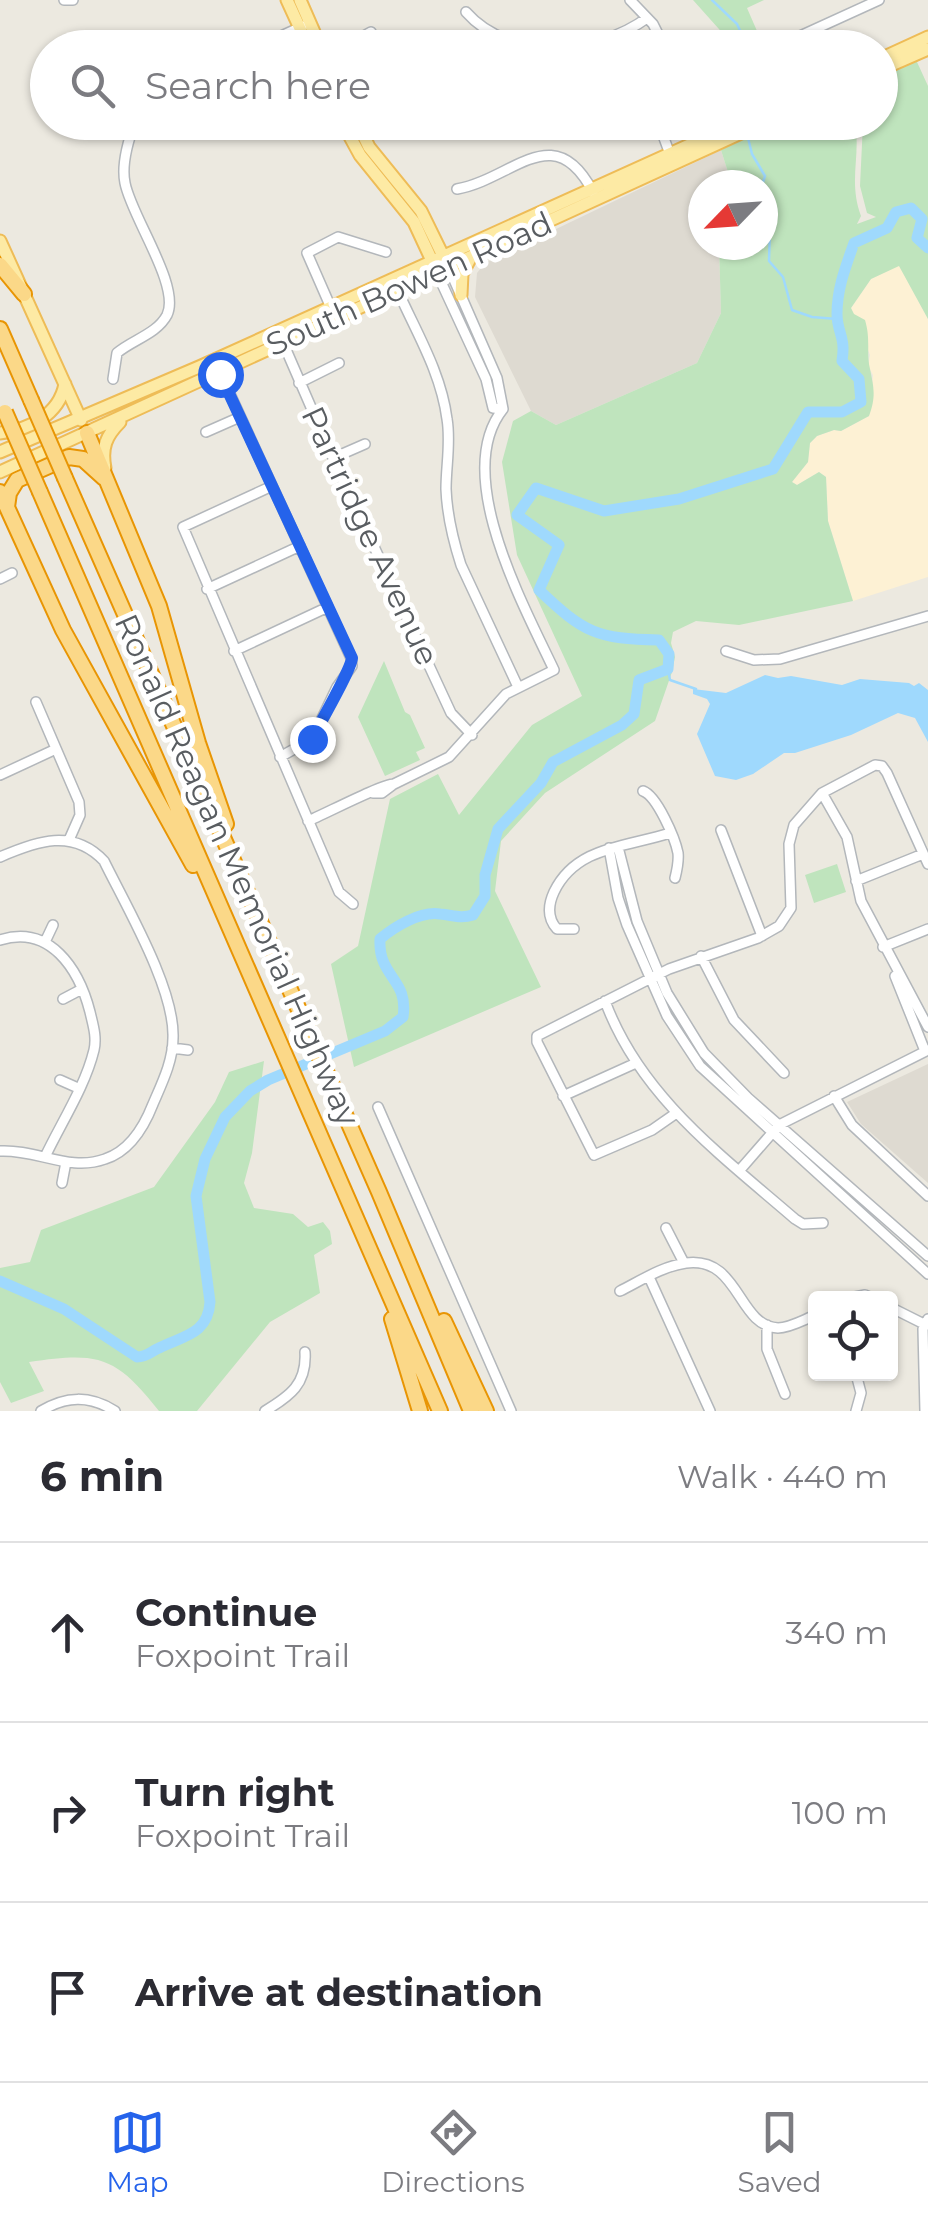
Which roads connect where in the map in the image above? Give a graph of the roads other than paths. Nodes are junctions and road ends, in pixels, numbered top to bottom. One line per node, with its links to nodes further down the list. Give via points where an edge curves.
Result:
1 (64, 0): 2 (street)
2 (73, 0)
3 (287, 0): 9 (main road)
4 (300, 0): 9 (main road)
5 (630, 0): 8 (street)
6 (879, 0): 16 (street)
7 (466, 12): 13 (street)
8 (647, 18): 14 (street); 15 (street)
9 (305, 25): 10 (street); 11 (main road); 12 (main road)
10 (294, 30)
11 (306, 30)
12 (309, 30)
13 (486, 30)
14 (630, 30)
15 (654, 30)
16 (813, 30)
17 (928, 37): 19 (main road)
18 (928, 49): 20 (main road)
19 (898, 50)
20 (898, 62)
21 (130, 140): 44 (street, via 125,185 166,280 170,306 160,325 118,352)
22 (352, 140): 29 (main road)
23 (368, 140): 33 (main road, via 421,211)
24 (665, 140): 26 (street)
25 (715, 140): 26 (main road, South Bowen Road)
26 (672, 159): 28 (main road, South Bowen Road)
27 (457, 189): 28 (street, via 542,154 580,167)
28 (594, 194): 32 (main road, South Bowen Road); 33 (main road, South Bowen Road)
29 (417, 228): 33 (main road); 35 (main road)
30 (0, 241): 37 (main road)
31 (386, 252): 39 (street, via 338,237 310,250 306,256)
32 (474, 254): 33 (main road, South Bowen Road); 38 (main road, via 462,274)
33 (440, 264): 35 (main road, South Bowen Road); 36 (main road, South Bowen Road); 38 (street); 49 (street)
34 (0, 265): 37 (highway)
35 (416, 268): 39 (main road, South Bowen Road)
36 (398, 289): 39 (main road, South Bowen Road); 72 (street, via 445,404 454,544)
37 (24, 294): 46 (main road)
38 (461, 295): 49 (street, via 497,378)
39 (333, 312): 41 (main road, South Bowen Road)
40 (0, 330): 100 (highway, Ronald Reagan Memorial Highway, bridge)
41 (280, 336): 43 (main road, South Bowen Road); 45 (street, Partridge Avenue); 47 (main road, South Bowen Road)
42 (339, 364): 45 (street)
43 (218, 370): 50 (main road, South Bowen Road); 51 (street)
44 (113, 379)
45 (299, 383): 58 (street, Partridge Avenue)
46 (66, 385): 47 (main road, via 86,401); 52 (main road); 54 (main road, via 48,414)
47 (119, 400): 52 (main road, South Bowen Road)
48 (2, 406): 104 (highway, Ronald Reagan Memorial Highway, bridge)
49 (498, 409): 72 (street, via 488,437 488,504 499,550 554,670)
50 (130, 414): 55 (main road, South Bowen Road); 60 (main road, via 107,435 102,454)
51 (240, 416): 53 (street); 61 (street)
52 (80, 417): 55 (main road); 57 (main road, South Bowen Road)
53 (206, 432)
54 (0, 433)
55 (87, 433): 59 (main road, South Bowen Road); 60 (highway)
56 (365, 444): 58 (street)
57 (0, 452)
58 (333, 458): 74 (street, Partridge Avenue, via 451,713)
59 (0, 472)
60 (108, 482): 63 (highway, via 84,460 69,457 18,480); 100 (highway, via 159,606 214,794)
61 (272, 486): 64 (street); 67 (street, via 183,527)
62 (0, 492): 63 (highway)
63 (6, 510): 104 (highway)
64 (300, 546): 67 (street); 68 (street)
65 (12, 573): 66 (street)
66 (0, 579)
67 (207, 589): 70 (street)
68 (328, 607): 70 (street); 76 (street, via 352,666 308,744)
69 (928, 616): 71 (street, via 780,659)
70 (234, 651): 76 (street)
71 (726, 651)
72 (518, 687): 74 (street, via 498,700)
73 (36, 702): 75 (street)
74 (472, 734): 80 (street, via 446,760)
75 (56, 749): 77 (street); 83 (street, via 79,802)
76 (280, 757): 80 (street)
77 (0, 775)
78 (643, 792): 82 (street, via 657,803)
79 (822, 793): 86 (street, via 882,766); 88 (street, via 847,838); 93 (street, via 794,825 788,916)
80 (308, 821): 89 (street, via 339,892)
81 (721, 830): 93 (street)
82 (670, 833): 84 (street); 87 (street, via 678,850)
83 (70, 840): 85 (street, via 52,839); 106 (street, via 96,853 120,894 170,1012)
84 (614, 847): 91 (street, via 579,862 551,899 553,926); 99 (street)
85 (0, 857)
86 (926, 859): 88 (street)
87 (675, 878)
88 (856, 882): 96 (street)
89 (353, 904)
90 (53, 926): 95 (street)
91 (574, 929)
92 (928, 929): 96 (street)
93 (762, 936): 97 (street)
94 (0, 940): 95 (street)
95 (45, 942): 101 (street, via 64,957)
96 (884, 947): 98 (street)
97 (701, 956): 99 (street); 110 (street, via 734,1020)
98 (889, 959): 105 (street); 108 (street)
99 (655, 976): 103 (street); 117 (street, via 704,1052)
100 (286, 979): 124 (highway, Ronald Reagan Memorial Highway)
101 (82, 989): 102 (street); 112 (street, via 96,1040)
102 (63, 999)
103 (605, 1001): 109 (street); 113 (street, via 539,1035)
104 (268, 1018): 119 (highway, Ronald Reagan Memorial Highway)
105 (928, 1028)
106 (172, 1048): 107 (street); 121 (street, via 150,1113 128,1145 103,1160)
107 (188, 1050)
108 (927, 1050): 114 (street)
109 (636, 1063): 113 (street); 116 (street)
110 (784, 1073)
111 (60, 1080): 112 (street)
112 (78, 1088): 120 (street)
113 (563, 1096): 116 (street, via 594,1156)
114 (834, 1096): 117 (street); 125 (street, via 852,1124)
115 (378, 1108): 147 (street)
116 (675, 1114): 122 (street)
117 (776, 1129): 122 (street); 128 (street); 130 (street)
118 (0, 1151): 120 (street)
119 (328, 1156): 143 (highway); 144 (highway, Ronald Reagan Memorial Highway)
120 (45, 1157): 121 (street)
121 (66, 1162): 123 (street)
122 (739, 1171): 126 (street, via 803,1224)
123 (62, 1183)
124 (379, 1192): 145 (highway, Ronald Reagan Memorial Highway); 146 (highway)
125 (928, 1196)
126 (823, 1223)
127 (666, 1228): 129 (street)
128 (928, 1256)
129 (684, 1263): 131 (street); 136 (street, via 727,1276)
130 (928, 1274)
131 (649, 1278): 132 (street); 148 (street)
132 (620, 1291)
133 (898, 1310): 135 (street)
134 (808, 1318): 136 (street)
135 (926, 1321): 150 (street)
136 (767, 1325): 139 (street, via 766,1349)
137 (305, 1352): 142 (street, via 297,1390)
138 (858, 1381): 149 (street)
139 (785, 1394)
140 (42, 1410): 141 (street, via 69,1398)
141 (114, 1411)
142 (265, 1411)
143 (420, 1411)
144 (440, 1411)
145 (471, 1411)
146 (486, 1411)
147 (511, 1411)
148 (710, 1411)
149 (856, 1411)
150 (925, 1411)

